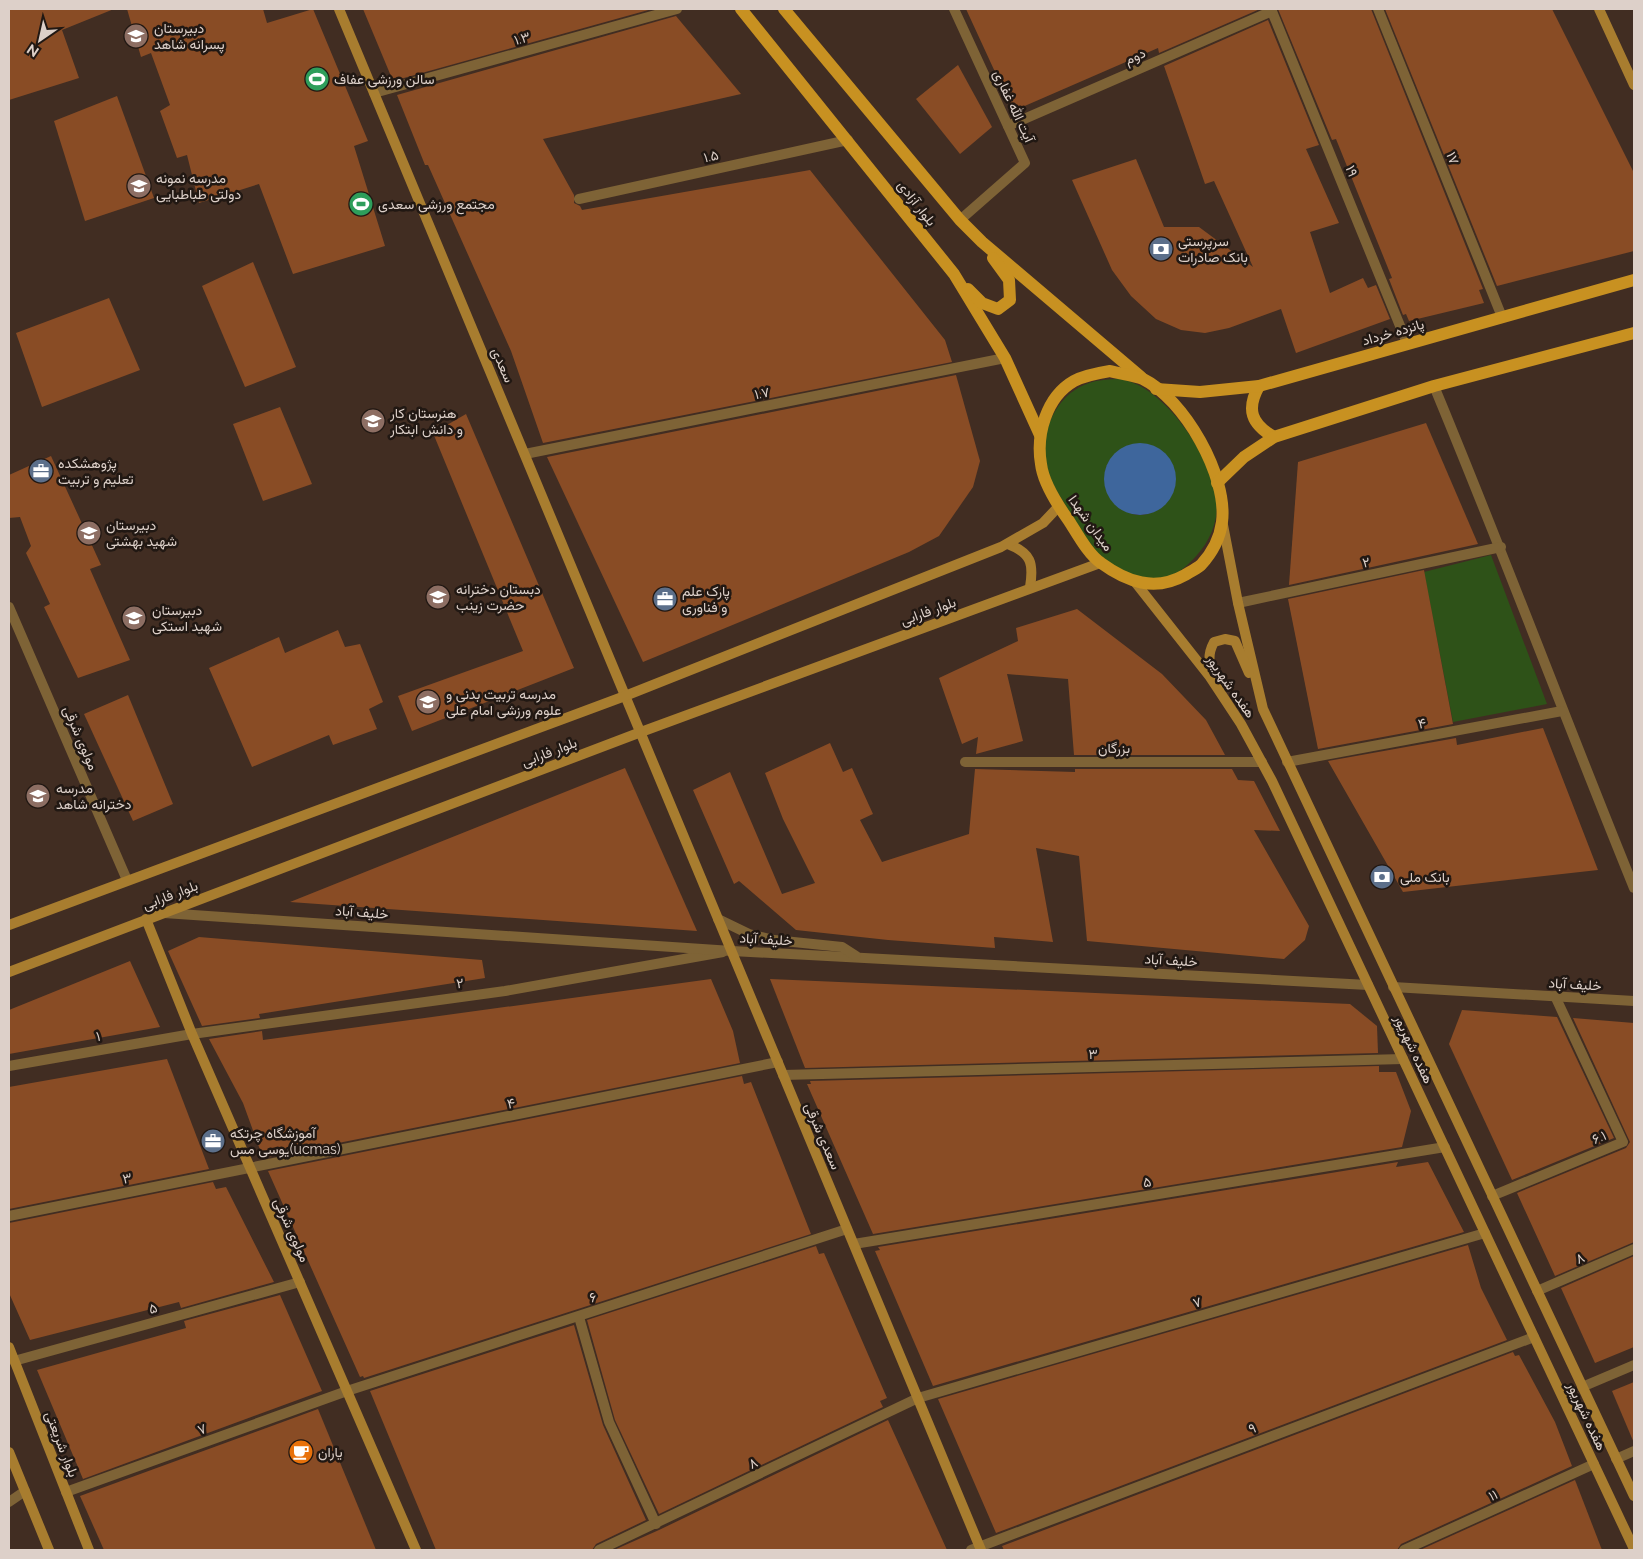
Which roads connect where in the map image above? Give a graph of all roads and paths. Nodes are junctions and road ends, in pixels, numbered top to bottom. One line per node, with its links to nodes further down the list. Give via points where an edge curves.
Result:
1 (339, 9): 10 (main road, سعدی)
2 (677, 9): 10 (street, ۱.۳)
3 (741, 9): 12 (main road, بلوار آزادی)
4 (784, 9): 14 (main road, بلوار آزادی)
5 (954, 9): 11 (street, آیت الله غفاری)
6 (1378, 9): 18 (street, ۱۷)
7 (1599, 9): 9 (main road)
8 (1271, 10): 11 (street, دوم); 20 (street, ۱۹)
9 (1634, 85)
10 (374, 93): 28 (main road, سعدی)
11 (1008, 126): 14 (street, آیت الله غفاری, via 1025,163)
12 (848, 140): 13 (street, ۱.۵); 16 (main road, بلوار آزادی)
13 (579, 199)
14 (960, 220): 15 (main road, بلوار آزادی)
15 (982, 242): 16 (main road, via 1008,280 1010,300 998,309 982,303); 22 (main road, بلوار آزادی)
16 (954, 274): 21 (main road, بلوار آزادی)
17 (1634, 280): 18 (main road, پانزده خرداد)
18 (1502, 317): 20 (main road, پانزده خرداد)
19 (1634, 333): 24 (main road)
20 (1407, 343): 23 (main road, پانزده خرداد)
21 (1005, 358): 26 (main road, بلوار آزادی); 28 (street, ۱.۷)
22 (1143, 379): 25 (main road, میدان شهدا); 26 (main road, میدان شهدا, via 1110,371 1073,382 1049,409)
23 (1259, 386): 25 (main road, پانزده خرداد, via 1200,392); 27 (main road, via 1251,409 1263,431)
24 (1434, 386): 27 (main road); 33 (street)
25 (1156, 389): 29 (main road, میدان شهدا, via 1188,420 1199,437)
26 (1040, 435): 30 (main road, میدان شهدا, via 1041,466)
27 (1274, 437): 29 (main road, via 1244,457)
28 (525, 454): 40 (main road, سعدی)
29 (1218, 483): 31 (main road, میدان شهدا)
30 (1059, 506): 32 (main road, بلوار فارابی, via 1042,524); 34 (main road, میدان شهدا)
31 (1222, 522): 35 (main road, میدان شهدا, via 1214,548 1199,566 1177,579 1157,585); 37 (main road, هفده شهریور)
32 (1008, 544): 36 (main road, via 1022,550 1030,562); 40 (main road, بلوار فارابی)
33 (1501, 547): 37 (street, ۲); 42 (street)
34 (1100, 563): 35 (main road, میدان شهدا); 36 (main road, بلوار فارابی)
35 (1135, 582): 39 (main road, هفده شهریور)
36 (1030, 587): 43 (main road, بلوار فارابی)
37 (1238, 603): 41 (main road, هفده شهریور)
38 (9, 607): 47 (street, مولوی شرقی)
39 (1222, 695): 41 (main road, via 1209,663 1209,651 1214,642 1225,639 1235,641 1240,649); 45 (main road, هفده شهریور)
40 (626, 696): 43 (main road, سعدی); 47 (main road, بلوار فارابی)
41 (1263, 709): 46 (main road, هفده شهریور)
42 (1562, 711): 46 (street, ۴); 48 (street)
43 (641, 732): 49 (main road, بلوار فارابی); 51 (main road, سعدی شرقی)
44 (965, 762): 45 (street, بزرگان)
45 (1262, 762): 56 (main road, هفده شهریور)
46 (1287, 762): 57 (main road, هفده شهریور)
47 (127, 880): 52 (main road, بلوار فارابی)
48 (1634, 888)
49 (163, 913): 50 (main road, بلوار فارابی); 53 (street, خلیف آباد)
50 (146, 919): 55 (main road, بلوار فارابی); 60 (main road, مولوی شرقی)
51 (718, 919): 53 (main road, سعدی شرقی); 54 (street, via 749,934 842,947)
52 (9, 925)
53 (732, 951): 54 (street, خلیف آباد); 60 (street, ۲, via 505,991); 62 (main road, سعدی شرقی)
54 (857, 957): 56 (street, خلیف آباد)
55 (9, 972)
56 (1368, 985): 61 (main road, هفده شهریور)
57 (1393, 987): 58 (street, خلیف آباد); 67 (main road, هفده شهریور)
58 (1555, 996): 59 (street, خلیف آباد); 67 (street, ۶.۱, via 1623,1142)
59 (1634, 1001)
60 (192, 1034): 63 (street, ۱); 66 (main road, مولوی شرقی)
61 (1404, 1059): 64 (street, ۳); 65 (main road, هفده شهریور)
62 (778, 1062): 64 (main road, سعدی شرقی); 66 (street, ۴)
63 (9, 1066)
64 (783, 1076): 69 (main road, سعدی شرقی)
65 (1445, 1147): 70 (main road, هفده شهریور); 71 (street, ۵)
66 (250, 1168): 68 (street, ۳); 73 (main road, مولوی شرقی)
67 (1492, 1196): 74 (main road, هفده شهریور)
68 (9, 1216)
69 (847, 1229): 71 (main road, سعدی شرقی); 75 (street, ۶)
70 (1485, 1232): 76 (main road, هفده شهریور); 82 (street, ۷)
71 (854, 1244): 82 (main road, سعدی شرقی)
72 (1634, 1249): 74 (street, ۸)
73 (300, 1282): 78 (street, ۵); 81 (main road, مولوی شرقی)
74 (1538, 1292): 80 (main road, هفده شهریور)
75 (579, 1317): 81 (street, ۶); 91 (street, via 609,1422)
76 (1534, 1337): 86 (main road, هفده شهریور); 92 (street, ۹)
77 (9, 1347): 78 (main road, بلوار شریعتی)
78 (14, 1361): 88 (main road, بلوار شریعتی)
79 (1634, 1365): 80 (street)
80 (1582, 1387): 85 (main road, هفده شهریور)
81 (347, 1391): 88 (street, ۷); 96 (main road, مولوی شرقی)
82 (918, 1398): 91 (street, ۸); 92 (main road, سعدی شرقی)
83 (1634, 1451): 85 (street)
84 (9, 1452): 87 (main road)
85 (1616, 1458): 89 (main road, هفده شهریور)
86 (1594, 1464): 93 (main road, هفده شهریور); 98 (street, ۱۱)
87 (25, 1491): 90 (street); 94 (main road)
88 (66, 1492): 95 (main road, بلوار شریعتی)
89 (1634, 1496)
90 (9, 1502)
91 (656, 1524): 97 (street, ۸)
92 (977, 1549)
93 (1634, 1549)
94 (48, 1550)
95 (89, 1550)
96 (416, 1550)
97 (599, 1550)
98 (1404, 1550)

